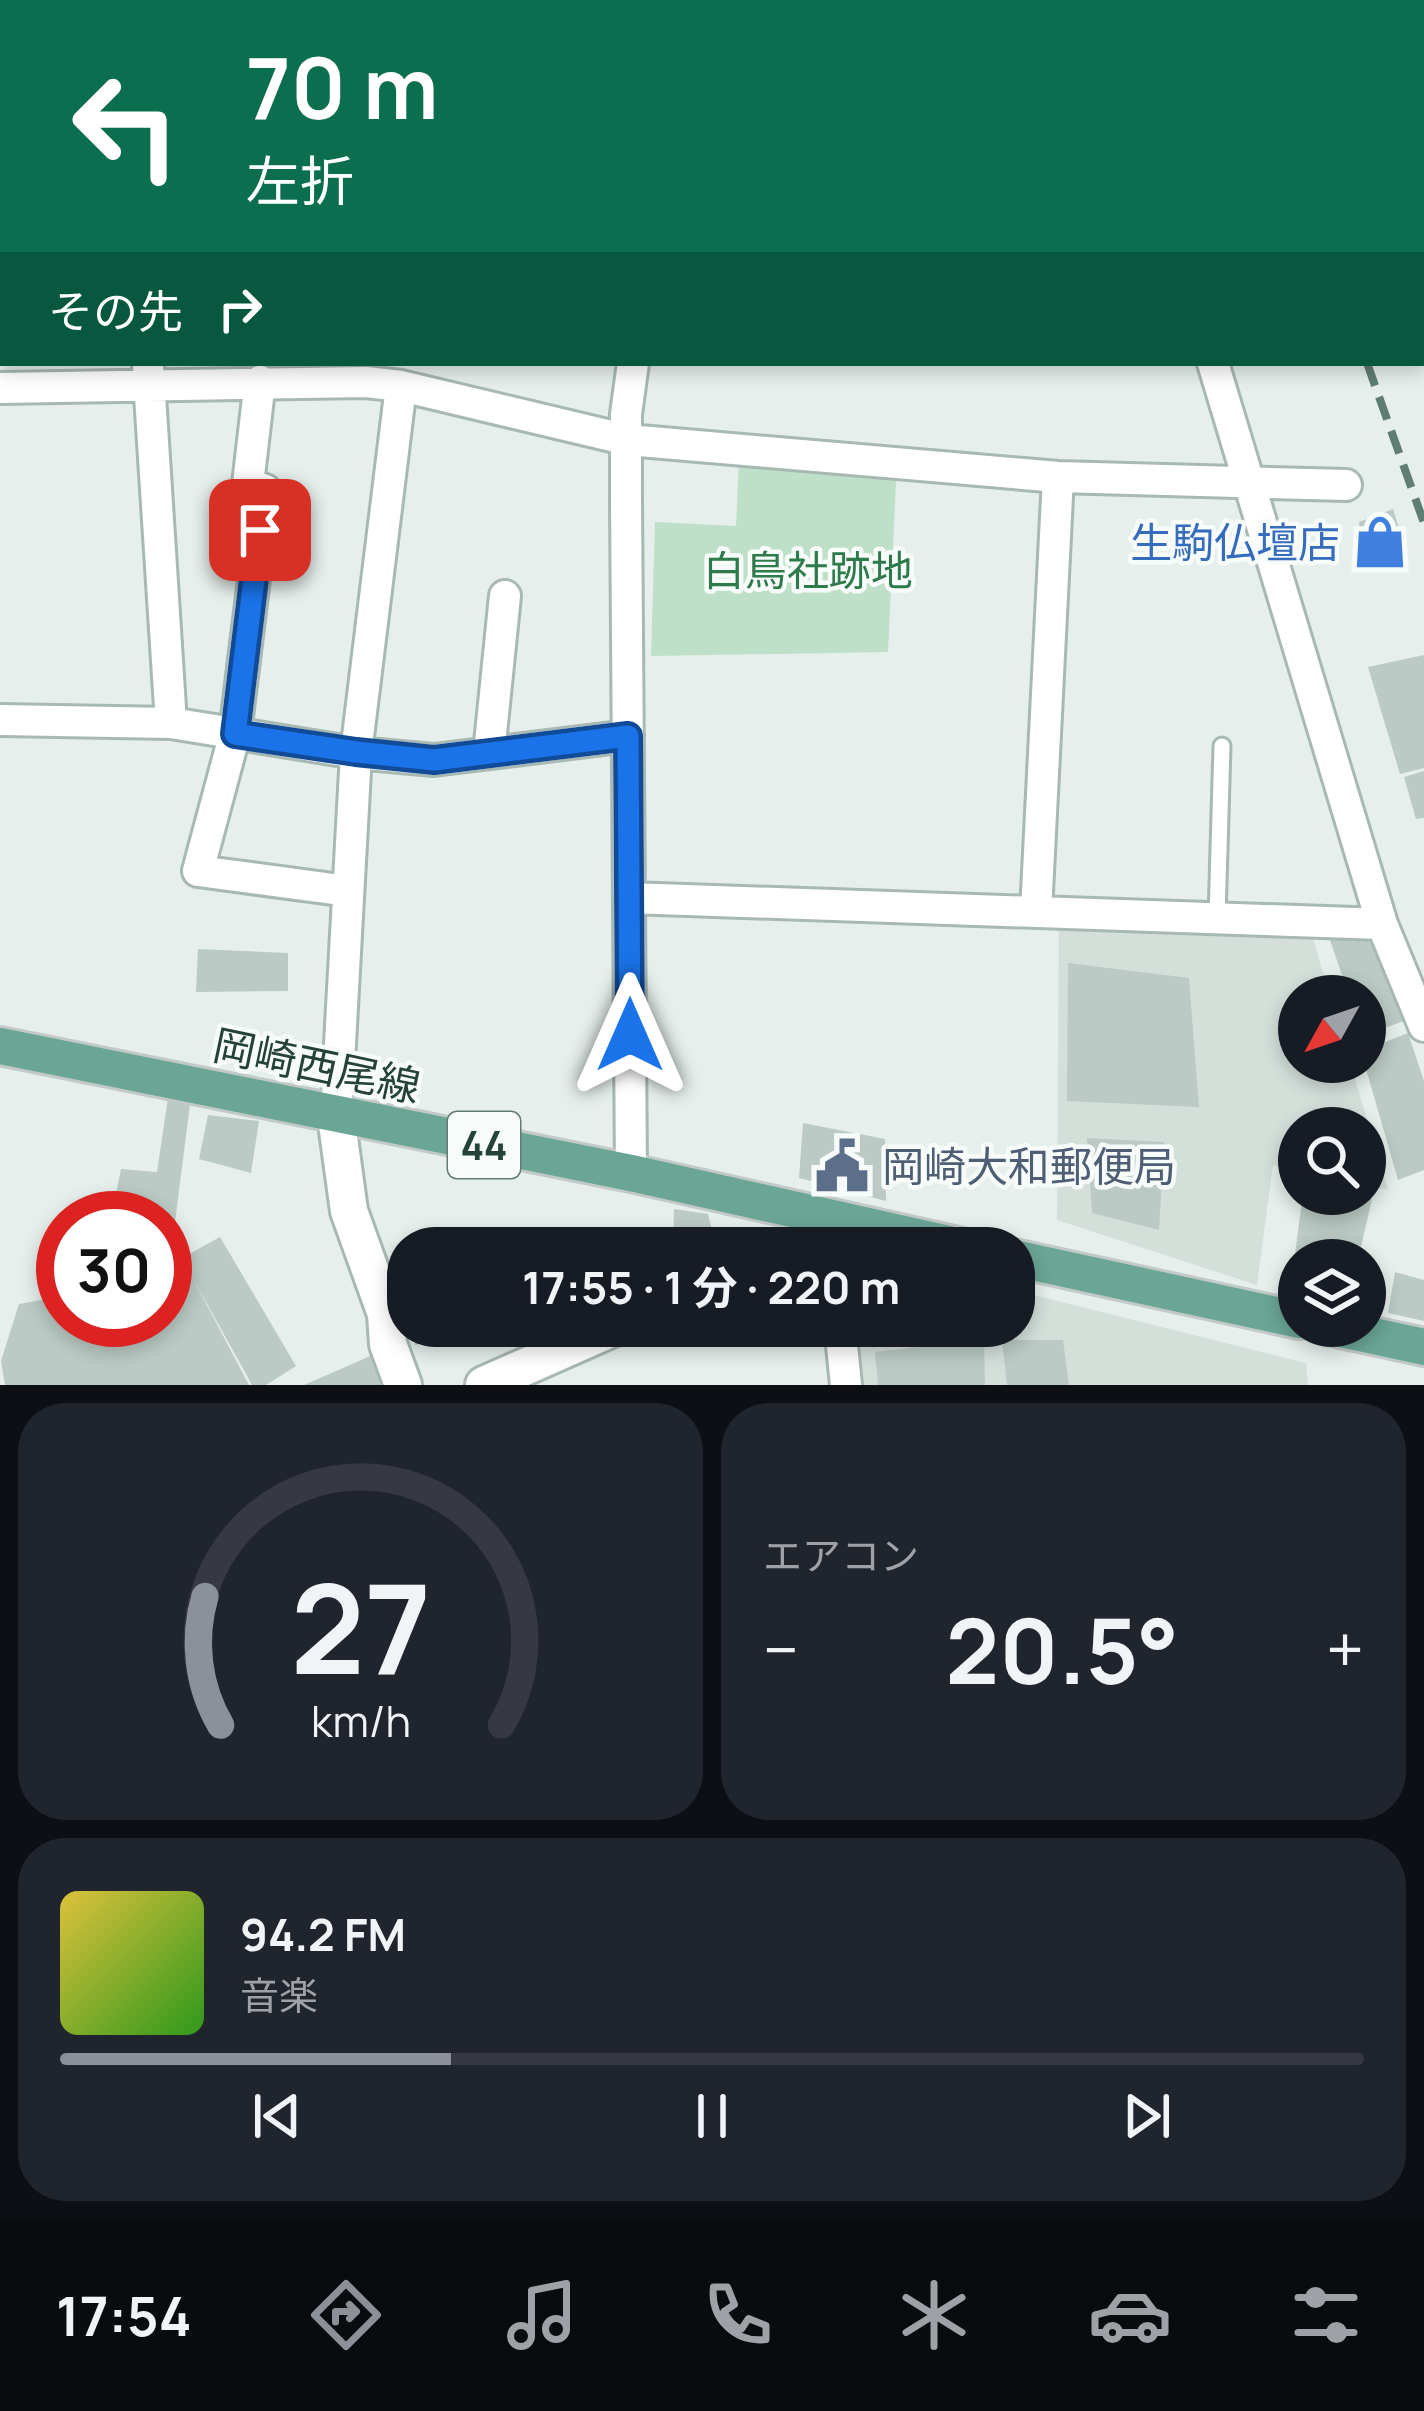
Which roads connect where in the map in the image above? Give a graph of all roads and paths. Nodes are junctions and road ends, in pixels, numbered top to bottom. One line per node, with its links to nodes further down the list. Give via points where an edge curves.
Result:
1 (634, 366): 8 (street)
2 (1214, 366): 10 (street)
3 (149, 373): 5 (street); 7 (street); 14 (street)
4 (364, 373): 5 (street); 6 (street)
5 (260, 381): 15 (street, via 248,484 266,490)
6 (401, 386): 8 (street); 18 (street)
7 (0, 388)
8 (628, 440): 9 (street); 16 (street)
9 (1058, 478): 10 (street); 22 (street)
10 (1252, 484): 11 (street); 24 (street)
11 (1346, 485)
12 (505, 596): 19 (street)
13 (0, 720): 14 (street)
14 (171, 723): 15 (street)
15 (235, 734): 18 (street); 20 (street, via 198,871)
16 (628, 736): 19 (street); 21 (street)
17 (1222, 746): 23 (lane)
18 (356, 752): 19 (street, via 434,760); 20 (street)
19 (489, 753)
20 (348, 891): 27 (street)
21 (629, 898): 22 (street); 28 (street)
22 (1036, 912): 23 (street)
23 (1217, 918): 24 (street)
24 (1382, 924): 25 (street)
25 (1424, 1025)
26 (0, 1046): 27 (main road, 岡崎西尾線 / 44)
27 (336, 1116): 28 (main road, 岡崎西尾線 / 44); 36 (street, via 349,1211)
28 (631, 1173): 29 (main road, 岡崎西尾線 / 44)
29 (790, 1227)
30 (1035, 1263): 31 (main road)
31 (1278, 1315)
32 (1386, 1339): 35 (main road)
33 (570, 1347): 37 (street)
34 (842, 1347): 38 (street)
35 (1424, 1347)
36 (403, 1385)
37 (484, 1385)
38 (846, 1385)

